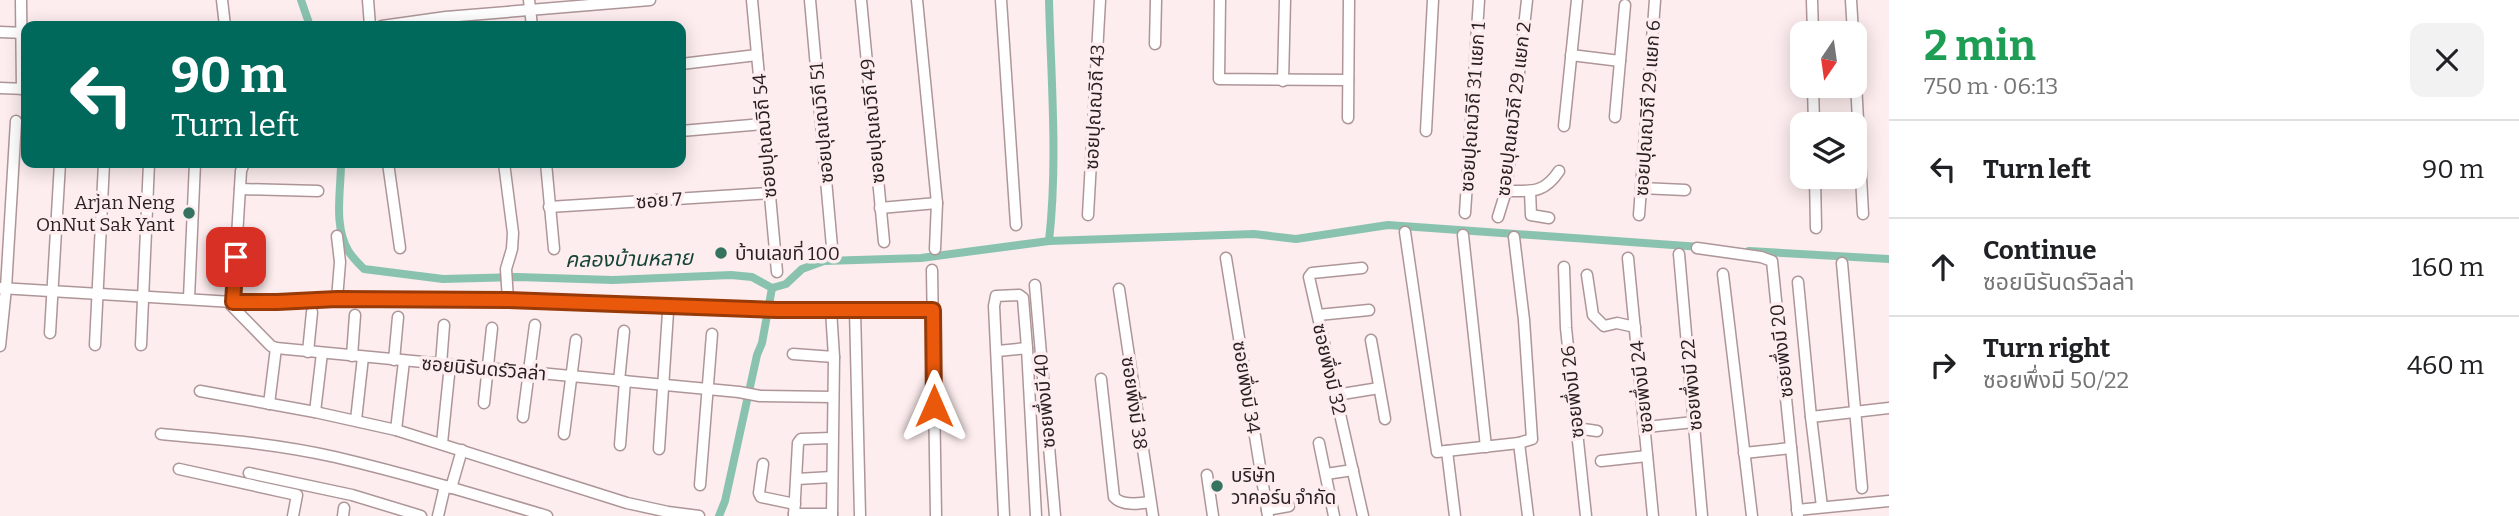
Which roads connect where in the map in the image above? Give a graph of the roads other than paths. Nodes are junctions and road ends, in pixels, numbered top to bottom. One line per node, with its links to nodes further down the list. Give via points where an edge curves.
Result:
1 (21, 0): 24 (street)
2 (222, 0): 25 (street)
3 (368, 0): 26 (street)
4 (650, 0): 22 (street)
5 (752, 0): 33 (street, ซอยปุณณวิถี 54)
6 (810, 0): 82 (street, ซอยปุณณวิถี 51)
7 (861, 0): 68 (street, ซอยปุณณวิถี 49)
8 (917, 0): 66 (street)
9 (1001, 0): 75 (street)
10 (1100, 0): 71 (street, ซอยปุณณวิถี 43)
11 (1156, 0): 32 (street)
12 (1220, 0): 38 (street, via 1219,79)
13 (1285, 0): 38 (street)
14 (1349, 0): 37 (street)
15 (1433, 0): 48 (street)
16 (1479, 0): 69 (street, ซอยปุณณวิถี 31 แยก 1)
17 (1527, 0): 63 (street, ซอยปุณณวิถี 29 แยก 2)
18 (1577, 0): 34 (street)
19 (1655, 0): 58 (street, ซอยปุณณวิถี 29 แยก 6)
20 (1812, 0): 28 (street)
21 (1851, 0): 29 (street)
22 (529, 5): 27 (street)
23 (1625, 5): 35 (street)
24 (23, 21)
25 (224, 21)
26 (370, 21)
27 (418, 21)
28 (1813, 21)
29 (1852, 21)
30 (0, 32): 31 (street)
31 (21, 33)
32 (1155, 44)
33 (757, 55): 36 (street); 45 (street, ซอยปุณณวิถี 54)
34 (1571, 55): 35 (street); 46 (street)
35 (1620, 61): 42 (street)
36 (686, 63)
37 (1348, 80): 38 (street); 43 (street)
38 (1283, 81)
39 (0, 88): 40 (street)
40 (21, 89)
41 (1857, 98): 70 (street)
42 (1615, 117)
43 (1348, 118)
44 (16, 121): 99 (street)
45 (763, 124): 47 (street); 65 (street, ซอยปุณณวิถี 54)
46 (1564, 126)
47 (686, 131)
48 (1426, 131)
49 (60, 168): 101 (street)
50 (104, 168): 102 (street)
51 (149, 168): 103 (street)
52 (195, 168): 104 (street)
53 (243, 168): 59 (street)
54 (389, 168): 83 (street)
55 (505, 168): 106 (street, via 513,233 506,269)
56 (546, 168): 67 (street)
57 (1559, 171): 64 (street, via 1549,184)
58 (1641, 188): 61 (street); 72 (street, ซอยปุณณวิถี 29 แยก 6)
59 (240, 189): 62 (street); 107 (street)
60 (1815, 189): 76 (street)
61 (1685, 190)
62 (318, 191)
63 (1506, 191): 64 (street); 73 (street, ซอยปุณณวิถี 29 แยก 2)
64 (1530, 191): 74 (street, via 1531,215)
65 (770, 193): 67 (street, ซอย 7); 94 (street, ซอยปุณณวิถี 54)
66 (937, 203): 68 (street); 86 (street)
67 (549, 207): 84 (street)
68 (880, 208): 81 (street, ซอยปุณณวิถี 49)
69 (1465, 213)
70 (1863, 214)
71 (1088, 215)
72 (1639, 215)
73 (1498, 217)
74 (1549, 218)
75 (1016, 225)
76 (1815, 228)
77 (1405, 232): 176 (street, via 1437,453)
78 (1463, 235): 172 (street)
79 (337, 236): 105 (street)
80 (1514, 237): 169 (street, via 1533,435 1531,441)
81 (884, 242)
82 (832, 247)
83 (400, 248)
84 (554, 248)
85 (1698, 248): 171 (street, ซอยพึ่งมี 20, via 1772,261)
86 (935, 249)
87 (1679, 254): 159 (street, ซอยพึ่งมี 22)
88 (1226, 258): 195 (street, ซอยพึ่งมี 34)
89 (1628, 258): 119 (street, ซอยพึ่งมี 24)
90 (1842, 263): 153 (street)
91 (1564, 267): 161 (street, ซอยพึ่งมี 26)
92 (1362, 268): 115 (street, ซอยพึ่งมี 32, via 1309,275)
93 (932, 270): 110 (street)
94 (777, 272)
95 (1723, 274): 175 (street)
96 (1587, 275): 119 (street, via 1596,320 1604,326)
97 (1798, 282): 156 (street)
98 (1035, 285): 207 (street, ซอยพึ่งมี 40)
99 (3, 288): 101 (street); 128 (street)
100 (1119, 289): 191 (street, ซอยพึ่งมี 38)
101 (53, 290): 102 (street); 122 (street)
102 (97, 292): 103 (street); 126 (street)
103 (143, 296): 104 (street); 127 (street)
104 (189, 298): 107 (street)
105 (337, 299): 106 (street); 107 (street)
106 (508, 300): 108 (street)
107 (230, 301): 129 (street)
108 (831, 310): 109 (street); 136 (street)
109 (855, 310): 110 (street); 203 (street)
110 (933, 310): 204 (street)
111 (1369, 310): 115 (street)
112 (312, 312): 132 (street)
113 (668, 312): 144 (street)
114 (355, 315): 135 (street)
115 (1318, 315): 148 (street, ซอยพึ่งมี 32)
116 (398, 317): 137 (street)
117 (444, 325): 138 (street)
118 (535, 325): 140 (street)
119 (1636, 327): 160 (street, ซอยพึ่งมี 24)
120 (492, 328): 139 (street)
121 (624, 331): 143 (street)
122 (50, 333)
123 (712, 334): 146 (street)
124 (576, 340): 141 (street)
125 (1371, 340): 145 (street)
126 (95, 345)
127 (141, 345)
128 (0, 346)
129 (276, 348): 132 (street, ซอยนิรันดร์วิลล่า); 151 (street)
130 (1027, 348): 131 (street); 131 (street, via 1023,297 996,296); 206 (street)
131 (998, 351): 205 (street)
132 (309, 352): 133 (street, ซอยนิรันดร์วิลล่า)
133 (322, 353): 135 (street, ซอยนิรันดร์วิลล่า); 154 (street)
134 (793, 355): 136 (street)
135 (358, 357): 137 (street, ซอยนิรันดร์วิลล่า); 158 (street)
136 (834, 357): 149 (street)
137 (399, 360): 138 (street, ซอยนิรันดร์วิลล่า); 162 (street)
138 (445, 365): 139 (street, ซอยนิรันดร์วิลล่า); 167 (street)
139 (488, 369): 140 (street, ซอยนิรันดร์วิลล่า); 150 (street)
140 (529, 372): 141 (street, ซอยนิรันดร์วิลล่า); 155 (street)
141 (572, 376): 143 (street, ซอยนิรันดร์วิลล่า); 165 (street)
142 (1101, 379): 191 (street, via 1114,496 1129,503)
143 (622, 381): 144 (street, ซอยนิรันดร์วิลล่า); 170 (street)
144 (665, 385): 146 (street, ซอยนิรันดร์วิลล่า); 173 (street)
145 (1379, 388): 148 (street); 157 (street)
146 (709, 389): 149 (street, ซอยนิรันดร์วิลล่า, via 760,396); 187 (street)
147 (200, 391): 151 (street)
148 (1336, 395): 181 (street, ซอยพึ่งมี 32)
149 (833, 397): 166 (street)
150 (484, 402)
151 (268, 404): 154 (street)
152 (1889, 408): 153 (street)
153 (1853, 411): 156 (street); 189 (street)
154 (315, 412): 158 (street)
155 (523, 417)
156 (1811, 417): 193 (street)
157 (1385, 419)
158 (356, 420): 162 (street)
159 (1694, 422): 160 (street); 216 (street, ซอยพึ่งมี 22)
160 (1646, 427): 177 (street, ซอยพึ่งมี 24)
161 (1576, 428): 163 (street); 214 (street, ซอยพึ่งมี 26)
162 (396, 430): 167 (street)
163 (1597, 431)
164 (160, 434): 188 (street, via 250,442 334,457)
165 (564, 434)
166 (831, 438): 185 (street); 186 (street, via 799,440)
167 (442, 443): 174 (street)
168 (1318, 443): 183 (street)
169 (1519, 443): 172 (street); 213 (street)
170 (620, 445)
171 (1791, 445): 175 (street); 196 (street, ซอยพึ่งมี 20)
172 (1486, 447): 176 (street)
173 (659, 449)
174 (461, 450): 188 (street); 202 (street, via 627,503)
175 (1744, 450): 217 (street)
176 (1447, 451): 212 (street)
177 (1647, 456): 178 (street); 215 (street, ซอยพึ่งมี 24)
178 (1601, 461)
179 (763, 464): 194 (street, via 761,497)
180 (179, 468): 198 (street, via 297,495)
181 (1353, 470): 183 (street); 211 (street, ซอยพึ่งมี 32)
182 (249, 473): 199 (street, via 352,495)
183 (1326, 474): 210 (street)
184 (1207, 475): 209 (street)
185 (832, 477): 186 (street); 197 (street)
186 (797, 479): 194 (street)
187 (699, 485)
188 (448, 487): 200 (street); 201 (street)
189 (1862, 488)
190 (1889, 501): 193 (street)
191 (1150, 502): 208 (street, ซอยพึ่งมี 38)
192 (1289, 506): 195 (street)
193 (1822, 507): 196 (street)
194 (794, 511): 197 (street)
195 (1268, 513)
196 (1798, 513)
197 (832, 515)
198 (293, 516)
199 (421, 516)
200 (438, 516)
201 (547, 516)
202 (699, 516)
203 (860, 516)
204 (936, 516)
205 (1004, 516)
206 (1036, 516)
207 (1055, 516)
208 (1153, 516)
209 (1213, 516)
210 (1334, 516)
211 (1363, 516)
212 (1455, 516)
213 (1528, 516)
214 (1586, 516)
215 (1653, 516)
216 (1703, 516)
217 (1752, 516)

